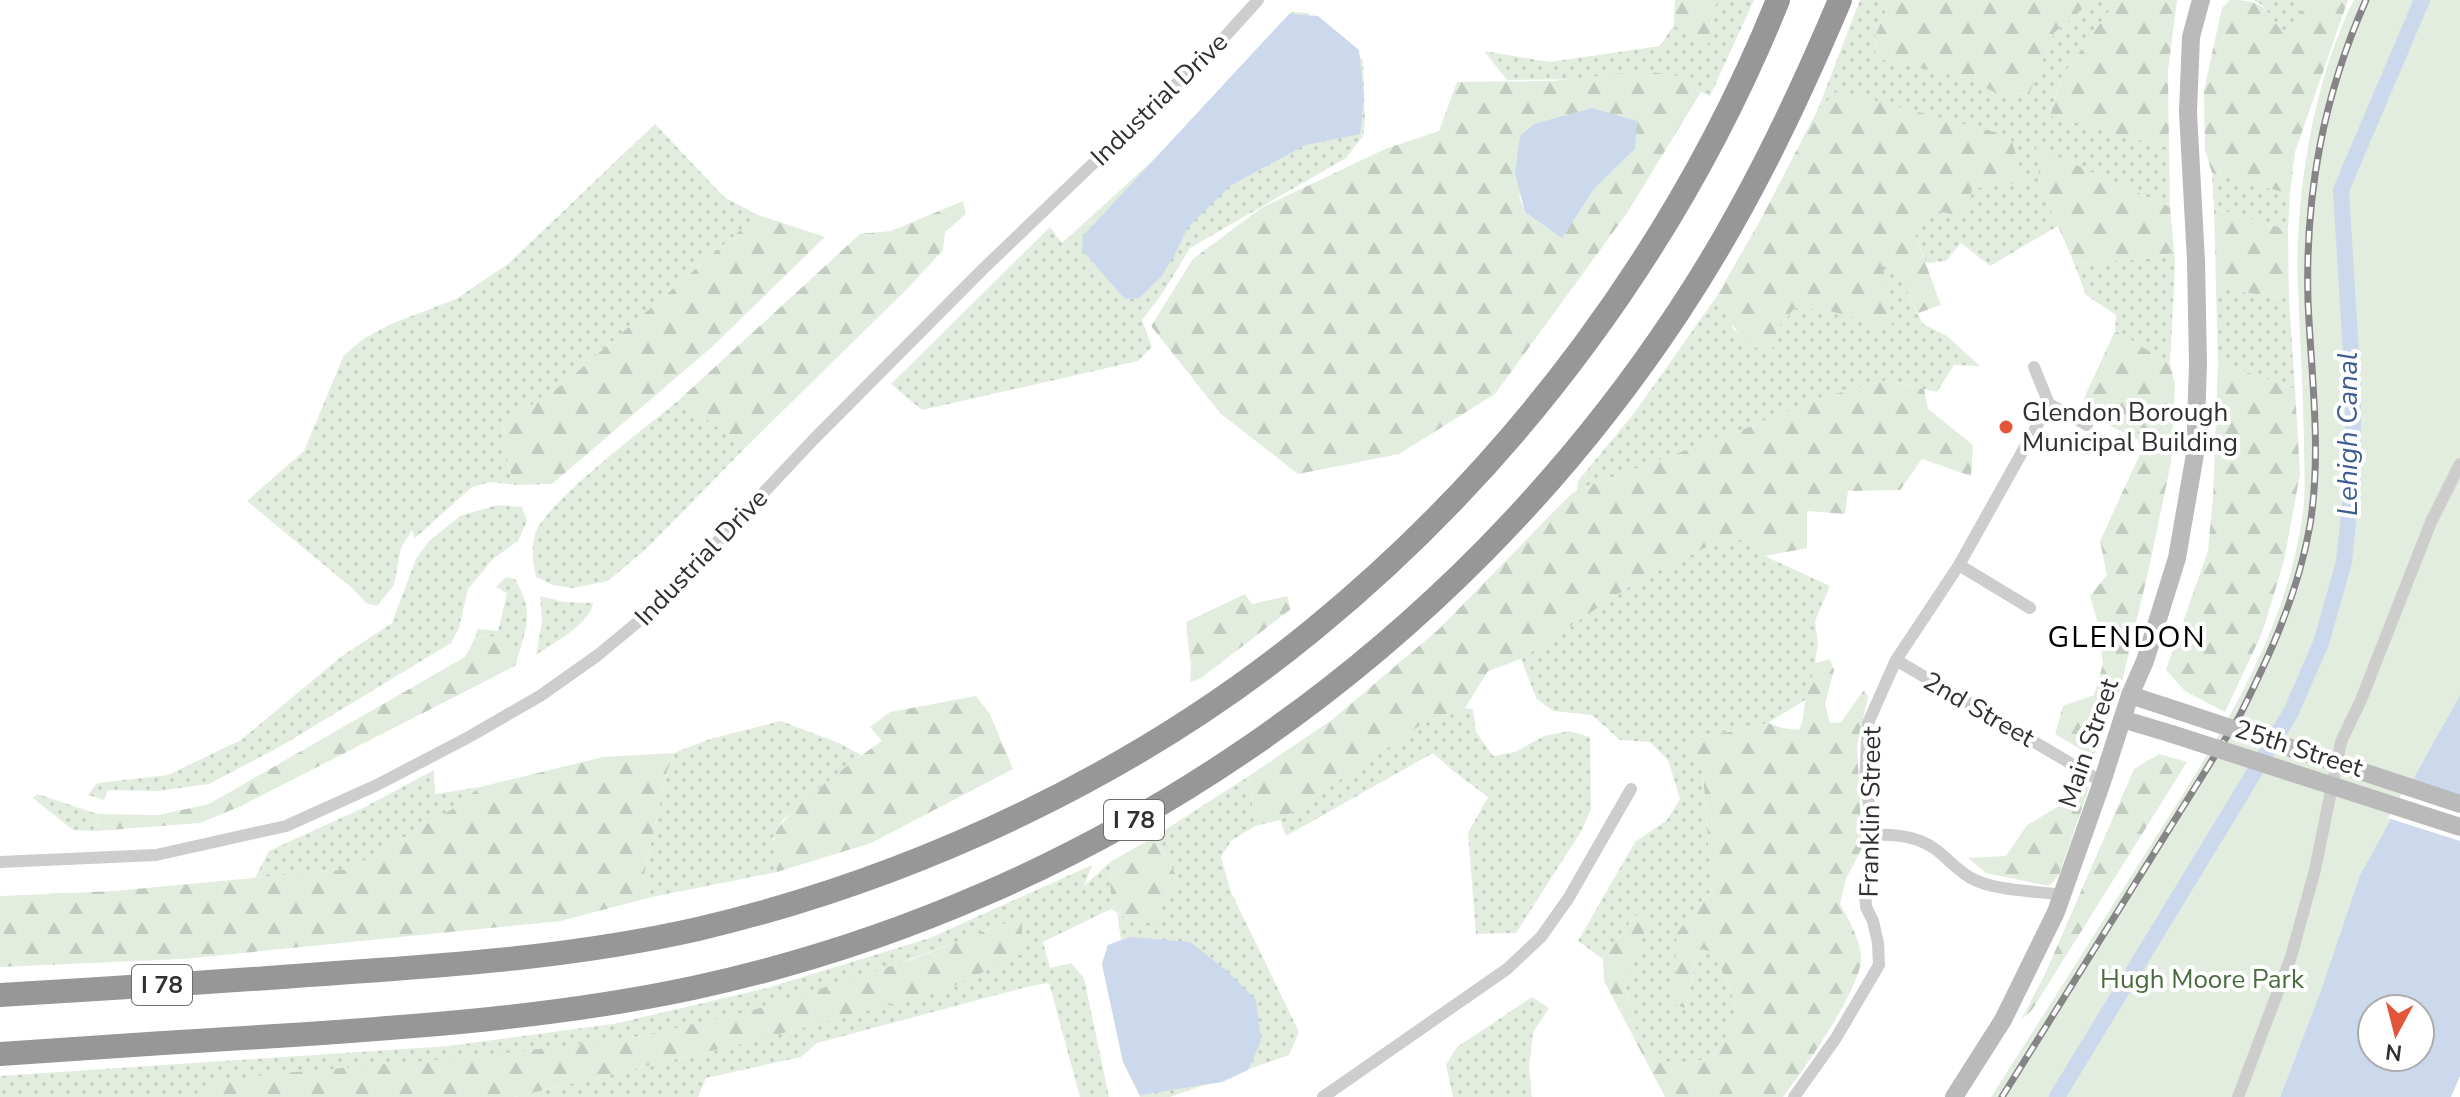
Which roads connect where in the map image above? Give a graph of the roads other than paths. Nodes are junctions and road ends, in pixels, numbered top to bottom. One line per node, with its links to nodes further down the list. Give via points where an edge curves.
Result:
1 (1258, 0): 19 (street, Industrial Drive, via 815,438 657,606 540,696 377,785 286,826 156,855)
2 (1778, 0): 21 (highway, I 78, via 1713,140 1646,254 1570,365 1501,448 1430,523 1314,629 1227,694 1091,778 992,828 899,866 694,930 460,965)
3 (1840, 0): 22 (highway, I 78, via 1762,171 1718,248 1633,377 1536,496 1453,582 1336,683 1246,749 1109,835 960,905 861,942 655,996 431,1026)
4 (2201, 0): 12 (main road, Main Street, via 2191,37 2188,112 2196,261 2195,454 2177,558)
5 (2034, 367): 6 (street)
6 (2049, 404): 7 (street); 9 (street, Franklin Street)
7 (2087, 425)
8 (2460, 464): 26 (street, via 2341,742 2291,957)
9 (1959, 565): 10 (street); 11 (street, Franklin Street)
10 (2030, 608)
11 (1896, 660): 14 (street, 2nd Street); 18 (street, Franklin Street, via 1868,723 1865,780)
12 (2130, 695): 13 (main road, Main Street); 16 (main road, 25th Street, bridge)
13 (2122, 719): 14 (main road, Main Street); 17 (main road, 25th Street, bridge)
14 (2102, 782): 20 (main road, Main Street)
15 (1631, 789): 23 (street, via 1541,937 1507,969)
16 (2460, 804)
17 (2460, 827)
18 (1874, 835): 20 (street, via 1918,840 1977,882); 24 (street, Franklin Street, via 1865,890 1879,965)
19 (0, 862)
20 (2062, 895): 25 (main road, Main Street, via 2003,1020)
21 (0, 995)
22 (0, 1054)
23 (1323, 1097)
24 (1794, 1097)
25 (1954, 1097)
26 (2238, 1097)

